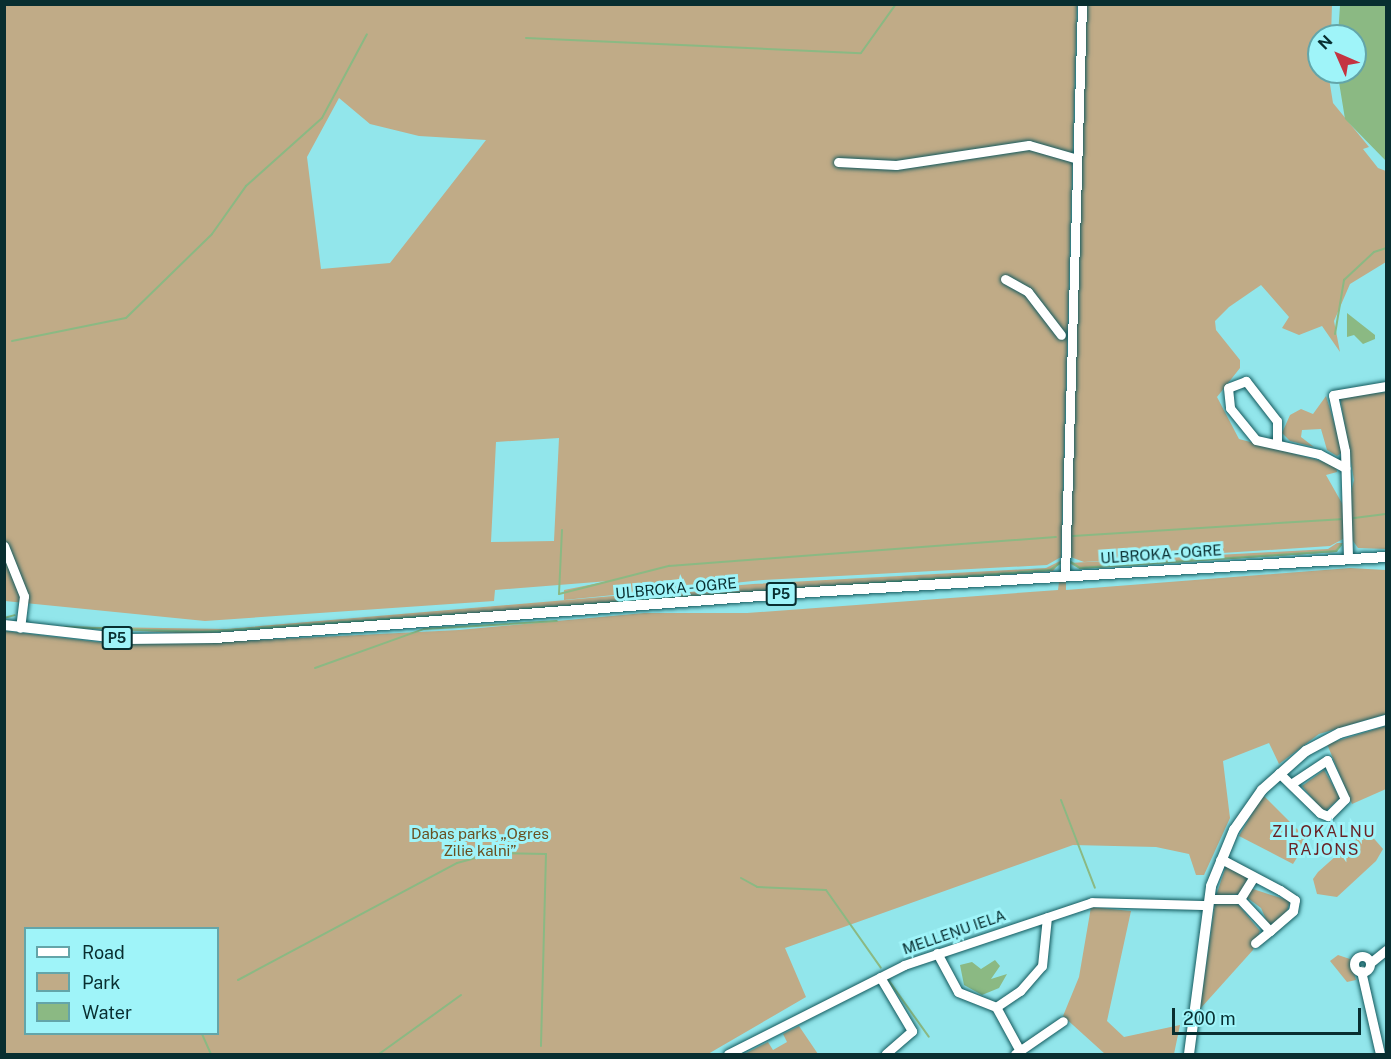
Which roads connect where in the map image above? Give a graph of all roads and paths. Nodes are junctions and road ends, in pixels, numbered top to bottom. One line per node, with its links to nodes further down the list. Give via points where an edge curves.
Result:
1 (1082, 4): 2 (street)
2 (1074, 158): 3 (street, via 1029,146 896,165); 12 (street)
3 (838, 162)
4 (1005, 279): 5 (street, via 1028,292)
5 (1061, 335)
6 (1386, 386): 8 (street, via 1334,391)
7 (1277, 443): 7 (street, via 1256,440 1244,427 1226,401 1228,388 1246,381 1277,421); 8 (street, via 1319,454)
8 (1345, 468): 10 (street)
9 (4, 546): 14 (street, via 24,596)
10 (1348, 557): 11 (main road, ULBROKA - OGRE / P5); 12 (main road, ULBROKA - OGRE / P5)
11 (1386, 557)
12 (1065, 575): 14 (main road, ULBROKA - OGRE / P5, via 214,638 127,639)
13 (4, 625): 14 (main road, ULBROKA - OGRE / P5)
14 (20, 628)
15 (1386, 720): 16 (main road, via 1325,740)
16 (1279, 773): 17 (street); 18 (main road, via 1245,813)
17 (1291, 784): 17 (street, via 1327,760 1346,800 1328,816)
18 (1220, 860): 19 (street); 21 (main road)
19 (1254, 877): 20 (street); 23 (street, via 1295,900 1293,911)
20 (1240, 899): 21 (street, MELLEŅU IELA); 23 (street)
21 (1208, 902): 22 (street, MELLEŅU IELA, via 1098,901); 35 (main road)
22 (1047, 917): 26 (street, MELLEŅU IELA); 30 (street, via 1042,966 1020,992)
23 (1270, 931): 24 (street)
24 (1255, 943)
25 (1386, 950): 27 (street)
26 (938, 953): 29 (street, MELLEŅU IELA); 30 (street, via 958,992 976,1004)
27 (1370, 963): 28 (street); 28 (street, via 1365,956 1353,957)
28 (1360, 975): 36 (street)
29 (880, 976): 33 (street, MELLEŅU IELA); 34 (street, via 912,1030)
30 (996, 1007): 32 (street)
31 (1063, 1021): 32 (street)
32 (1018, 1053)
33 (728, 1054)
34 (885, 1054)
35 (1190, 1054)
36 (1380, 1054)

